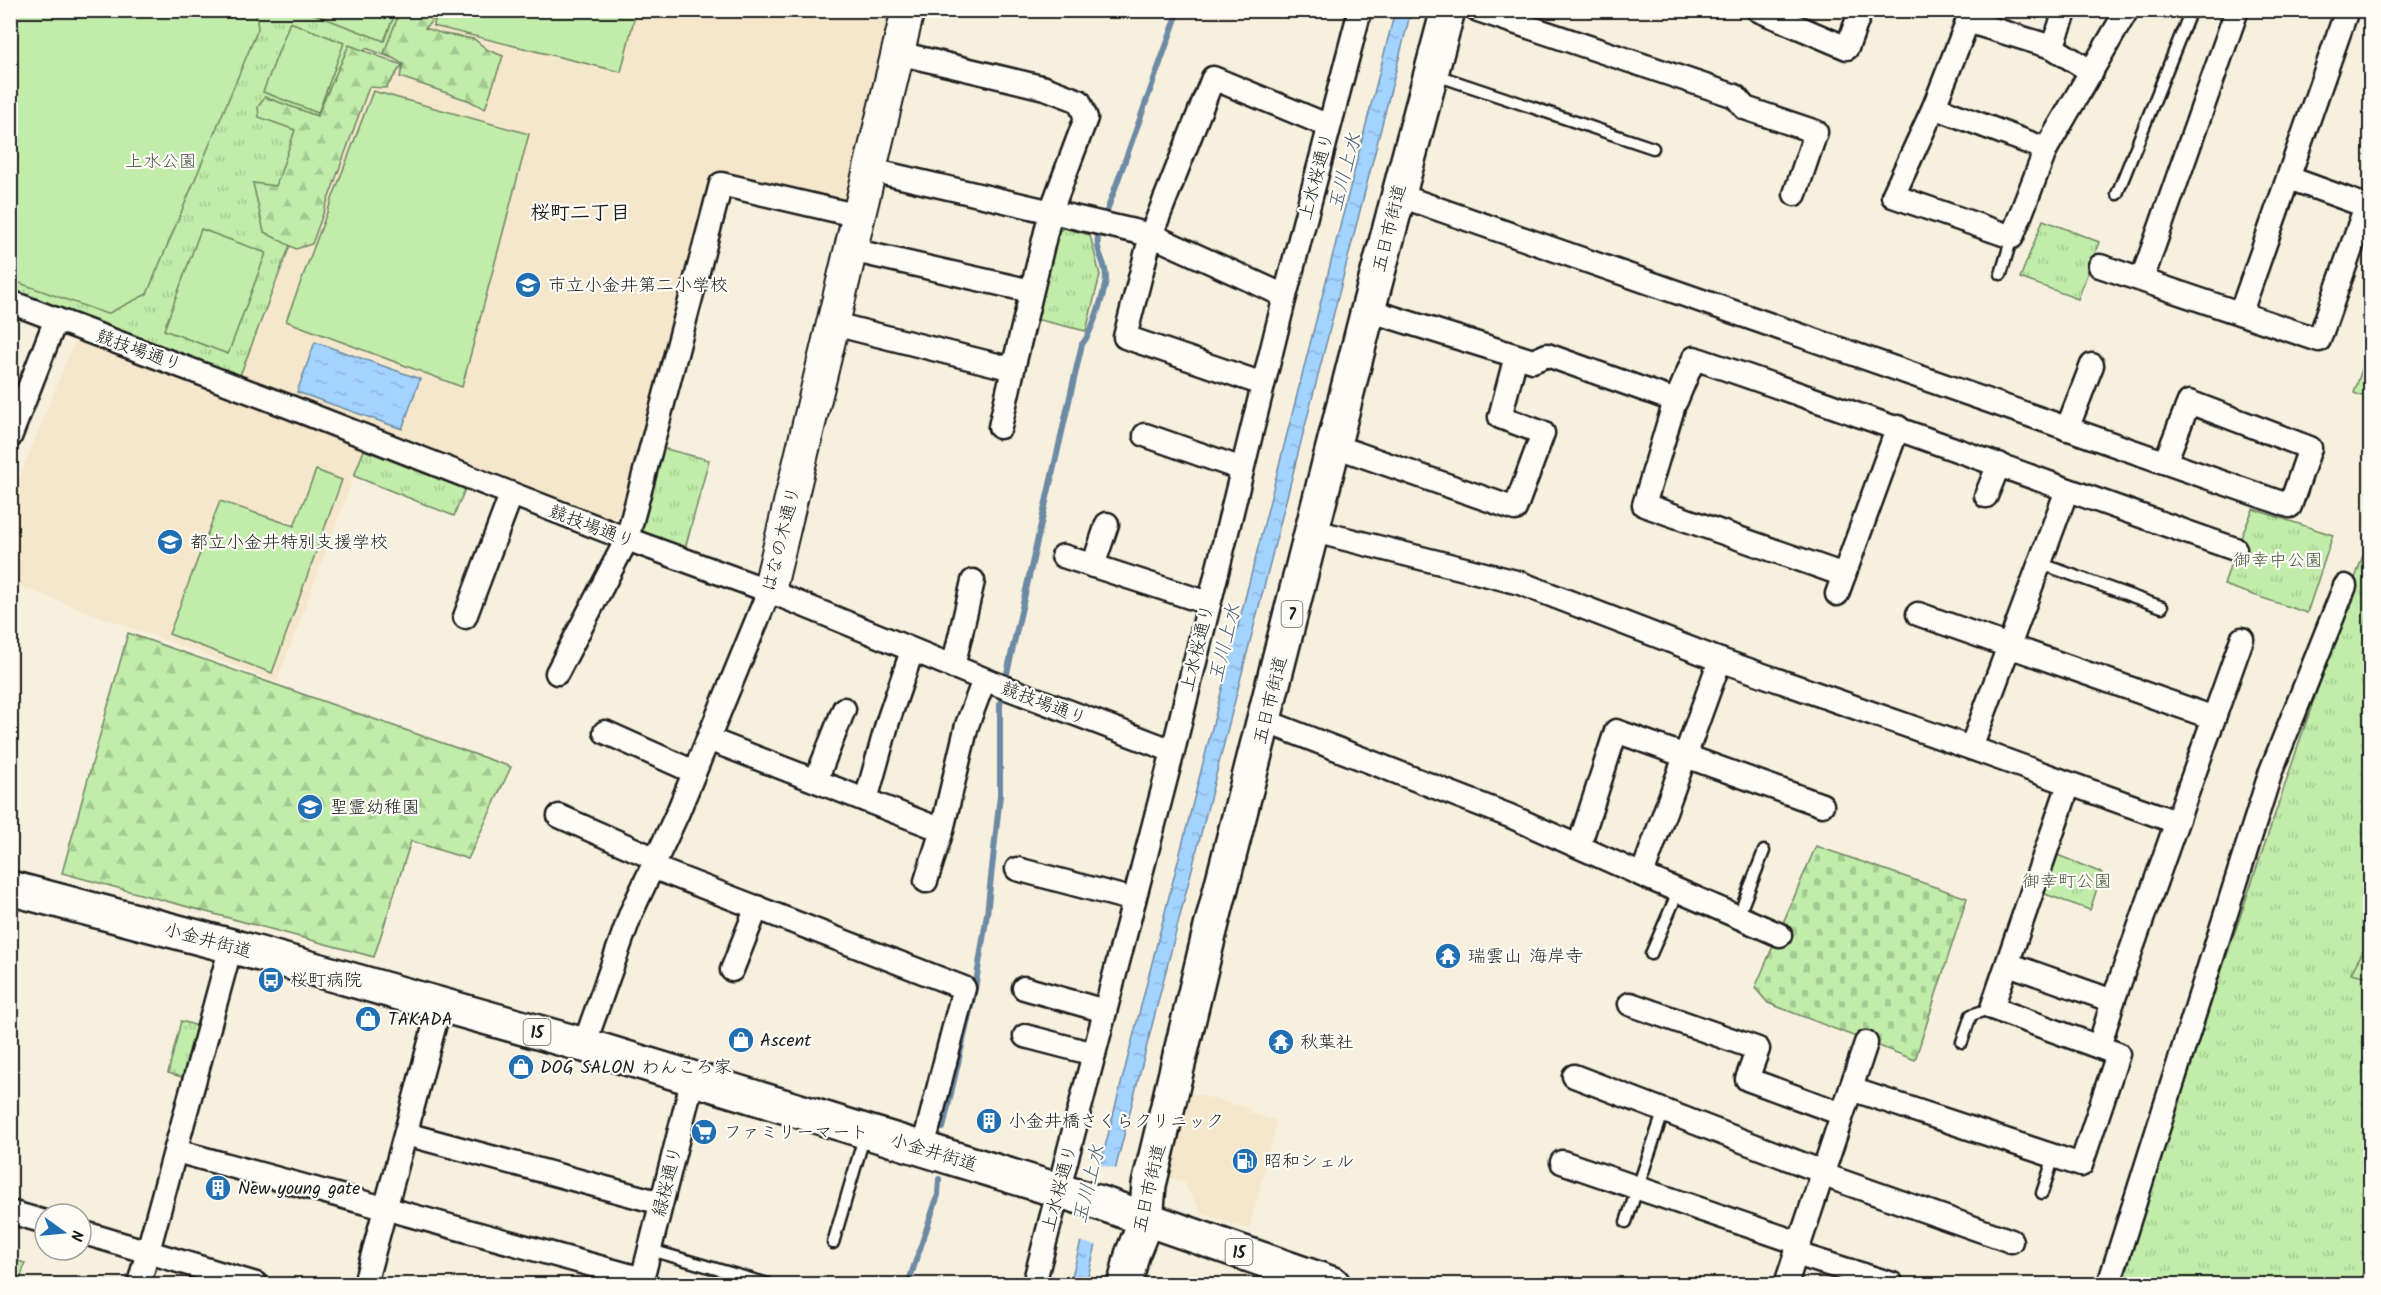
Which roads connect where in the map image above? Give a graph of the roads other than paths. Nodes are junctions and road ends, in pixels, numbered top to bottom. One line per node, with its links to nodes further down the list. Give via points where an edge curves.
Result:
1 (908, 10): 14 (street, はなの木通り)
2 (1360, 10): 18 (street, 上水桜通り)
3 (1448, 10): 15 (main road, 五日市街道 / 7)
4 (1479, 10): 23 (street, via 1736,96 1745,108 1816,132)
5 (1758, 10): 6 (street, via 1847,48)
6 (1861, 10)
7 (2066, 10): 13 (street)
8 (2127, 10): 16 (street)
9 (2191, 10): 24 (lane)
10 (2237, 10): 33 (street)
11 (2347, 10): 22 (street)
12 (1970, 16): 13 (street); 17 (street)
13 (2052, 47): 16 (street)
14 (898, 53): 21 (street, はなの木通り); 26 (street, via 1046,88 1079,101 1086,118)
15 (1430, 72): 19 (lane); 25 (main road, 五日市街道 / 7)
16 (2092, 72): 20 (street)
17 (1934, 107): 20 (street); 29 (street, via 1893,196)
18 (1329, 126): 28 (street, via 1213,78); 35 (street, 上水桜通り)
19 (1653, 148)
20 (2046, 149): 29 (street)
21 (871, 170): 26 (street); 27 (street, はなの木通り)
22 (2289, 178): 38 (street); 38 (street, via 2366,206 2319,340)
23 (1795, 194)
24 (2117, 194)
25 (1398, 195): 37 (main road, 五日市街道 / 7); 49 (street)
26 (1051, 211): 28 (street); 34 (street)
27 (859, 216): 30 (street, はなの木通り); 61 (street, via 721,184)
28 (1150, 235): 35 (street); 44 (street, via 1125,337)
29 (2012, 237): 32 (lane)
30 (851, 250): 34 (street); 40 (street, はなの木通り)
31 (2100, 266): 33 (street)
32 (2001, 274)
33 (2142, 279): 38 (street)
34 (1031, 291): 43 (street)
35 (1285, 296): 44 (street, 上水桜通り)
36 (10, 302): 39 (street, 競技場通り)
37 (1368, 310): 41 (street); 52 (main road, 五日市街道 / 7)
38 (2241, 312)
39 (56, 319): 46 (street); 57 (street, 競技場通り)
40 (834, 324): 43 (street); 68 (street, はなの木通り)
41 (1516, 356): 45 (street, via 1533,362 1547,355); 52 (street, via 1500,417 1543,434 1515,509)
42 (2092, 365): 49 (street)
43 (1013, 369): 47 (street)
44 (1263, 384): 55 (street, 上水桜通り)
45 (1675, 401): 48 (street, via 1694,358); 48 (street, via 1644,505 1841,585)
46 (15, 412): 51 (street)
47 (1000, 427)
48 (1898, 427): 54 (street)
49 (2067, 429): 53 (street)
50 (1145, 435): 55 (street)
51 (10, 437)
52 (1335, 446): 60 (main road, 五日市街道 / 7)
53 (2165, 462): 53 (street, via 2290,506 2310,447 2189,402)
54 (2000, 464): 56 (street); 58 (street)
55 (1242, 469): 69 (street, 上水桜通り)
56 (2067, 490): 62 (street); 64 (street)
57 (511, 495): 61 (street, 競技場通り); 72 (street)
58 (1986, 496)
59 (1107, 524): 65 (street)
60 (1314, 531): 76 (street, via 1520,583); 82 (main road, 五日市街道 / 7)
61 (627, 539): 68 (street, 競技場通り); 78 (street)
62 (2235, 549)
63 (1063, 556): 65 (street)
64 (2039, 563): 70 (lane); 74 (street)
65 (1093, 566): 69 (street)
66 (973, 581): 77 (street)
67 (2345, 586): 161 (street, via 2271,771)
68 (769, 591): 75 (street, 競技場通り); 84 (street, はなの木通り)
69 (1208, 603): 86 (street, 上水桜通り)
70 (2162, 607)
71 (1918, 614): 74 (street)
72 (465, 617)
73 (2242, 639): 81 (street)
74 (2008, 645): 81 (street); 85 (street)
75 (912, 651): 77 (street, 競技場通り); 91 (street)
76 (1720, 660): 85 (street); 87 (street)
77 (953, 667): 79 (street, 競技場通り)
78 (557, 673)
79 (988, 681): 86 (street, 競技場通り); 95 (street, via 967,725)
80 (844, 709): 89 (street)
81 (2214, 718): 94 (street)
82 (1265, 721): 96 (street); 143 (main road, 五日市街道 / 7, via 1149,1185)
83 (605, 732): 88 (street)
84 (708, 740): 88 (street, はなの木通り); 89 (street)
85 (1971, 748): 90 (street)
86 (1173, 751): 104 (street, 上水桜通り)
87 (1685, 754): 92 (street); 96 (street, via 1616,731); 100 (street)
88 (694, 772): 98 (street, はなの木通り)
89 (816, 780): 91 (street)
90 (2069, 784): 94 (street); 110 (street)
91 (866, 800): 95 (street)
92 (1822, 805)
93 (558, 816): 98 (street)
94 (2176, 822): 113 (street)
95 (942, 830): 101 (street)
96 (1579, 846): 100 (street)
97 (1764, 851): 106 (lane)
98 (654, 863): 105 (street); 121 (street, はなの木通り, via 631,913)
99 (1017, 869): 104 (street)
100 (1642, 875): 103 (street)
101 (926, 881)
102 (10, 888): 108 (main road, 小金井街道 / 15)
103 (1678, 892): 106 (street); 109 (lane)
104 (1134, 900): 117 (street, 上水桜通り)
105 (757, 907): 111 (street); 131 (street, via 964,988)
106 (1738, 917): 107 (street)
107 (1780, 935)
108 (231, 946): 115 (main road, 小金井街道 / 15); 132 (street)
109 (1651, 954)
110 (2008, 964): 113 (street); 116 (street)
111 (732, 970)
112 (1024, 988): 117 (street)
113 (2113, 1001): 122 (street)
114 (1630, 1004): 128 (street, via 1758,1049 1747,1079)
115 (440, 1005): 121 (main road, 小金井街道 / 15); 130 (street)
116 (1992, 1008): 119 (lane, via 1971,1015); 122 (street)
117 (1105, 1011): 123 (street, 上水桜通り)
118 (1025, 1036): 123 (street)
119 (1962, 1042)
120 (1866, 1043): 126 (street)
121 (584, 1045): 125 (main road, 小金井街道 / 15)
122 (2099, 1047): 133 (street, via 2118,1054 2081,1166)
123 (1094, 1054): 137 (street, 上水桜通り)
124 (1574, 1076): 127 (street)
125 (693, 1078): 129 (main road, 小金井街道 / 15); 139 (street, 緑桜通り)
126 (1851, 1089): 128 (street); 133 (street)
127 (1664, 1110): 135 (street); 136 (lane)
128 (1842, 1114): 135 (street)
129 (866, 1131): 131 (main road, 小金井街道 / 15); 147 (lane)
130 (406, 1134): 139 (street); 140 (street)
131 (923, 1148): 137 (main road, 小金井街道 / 15)
132 (176, 1151): 140 (street); 150 (street)
133 (2054, 1157): 138 (lane)
134 (1562, 1162): 136 (street)
135 (1823, 1172): 146 (street); 148 (street)
136 (1637, 1188): 144 (lane); 148 (street)
137 (1058, 1190): 143 (main road, 小金井街道 / 15); 156 (street, 上水桜通り)
138 (2042, 1193)
139 (661, 1203): 149 (street, 緑桜通り)
140 (386, 1208): 151 (street); 154 (street)
141 (10, 1212): 142 (street)
142 (33, 1219)
143 (1146, 1220): 157 (main road, 五日市街道 / 7); 158 (main road, 小金井街道 / 15)
144 (1626, 1222)
145 (93, 1236): 150 (street)
146 (2011, 1241)
147 (833, 1243)
148 (1798, 1249): 159 (street); 160 (street)
149 (651, 1250): 151 (street, 緑桜通り); 155 (lane)
150 (148, 1252): 152 (street); 153 (street)
151 (642, 1282)
152 (139, 1284)
153 (256, 1284)
154 (365, 1284)
155 (768, 1284)
156 (1034, 1284)
157 (1125, 1284)
158 (1333, 1284)
159 (1786, 1284)
160 (1892, 1284)
161 (2109, 1284)

